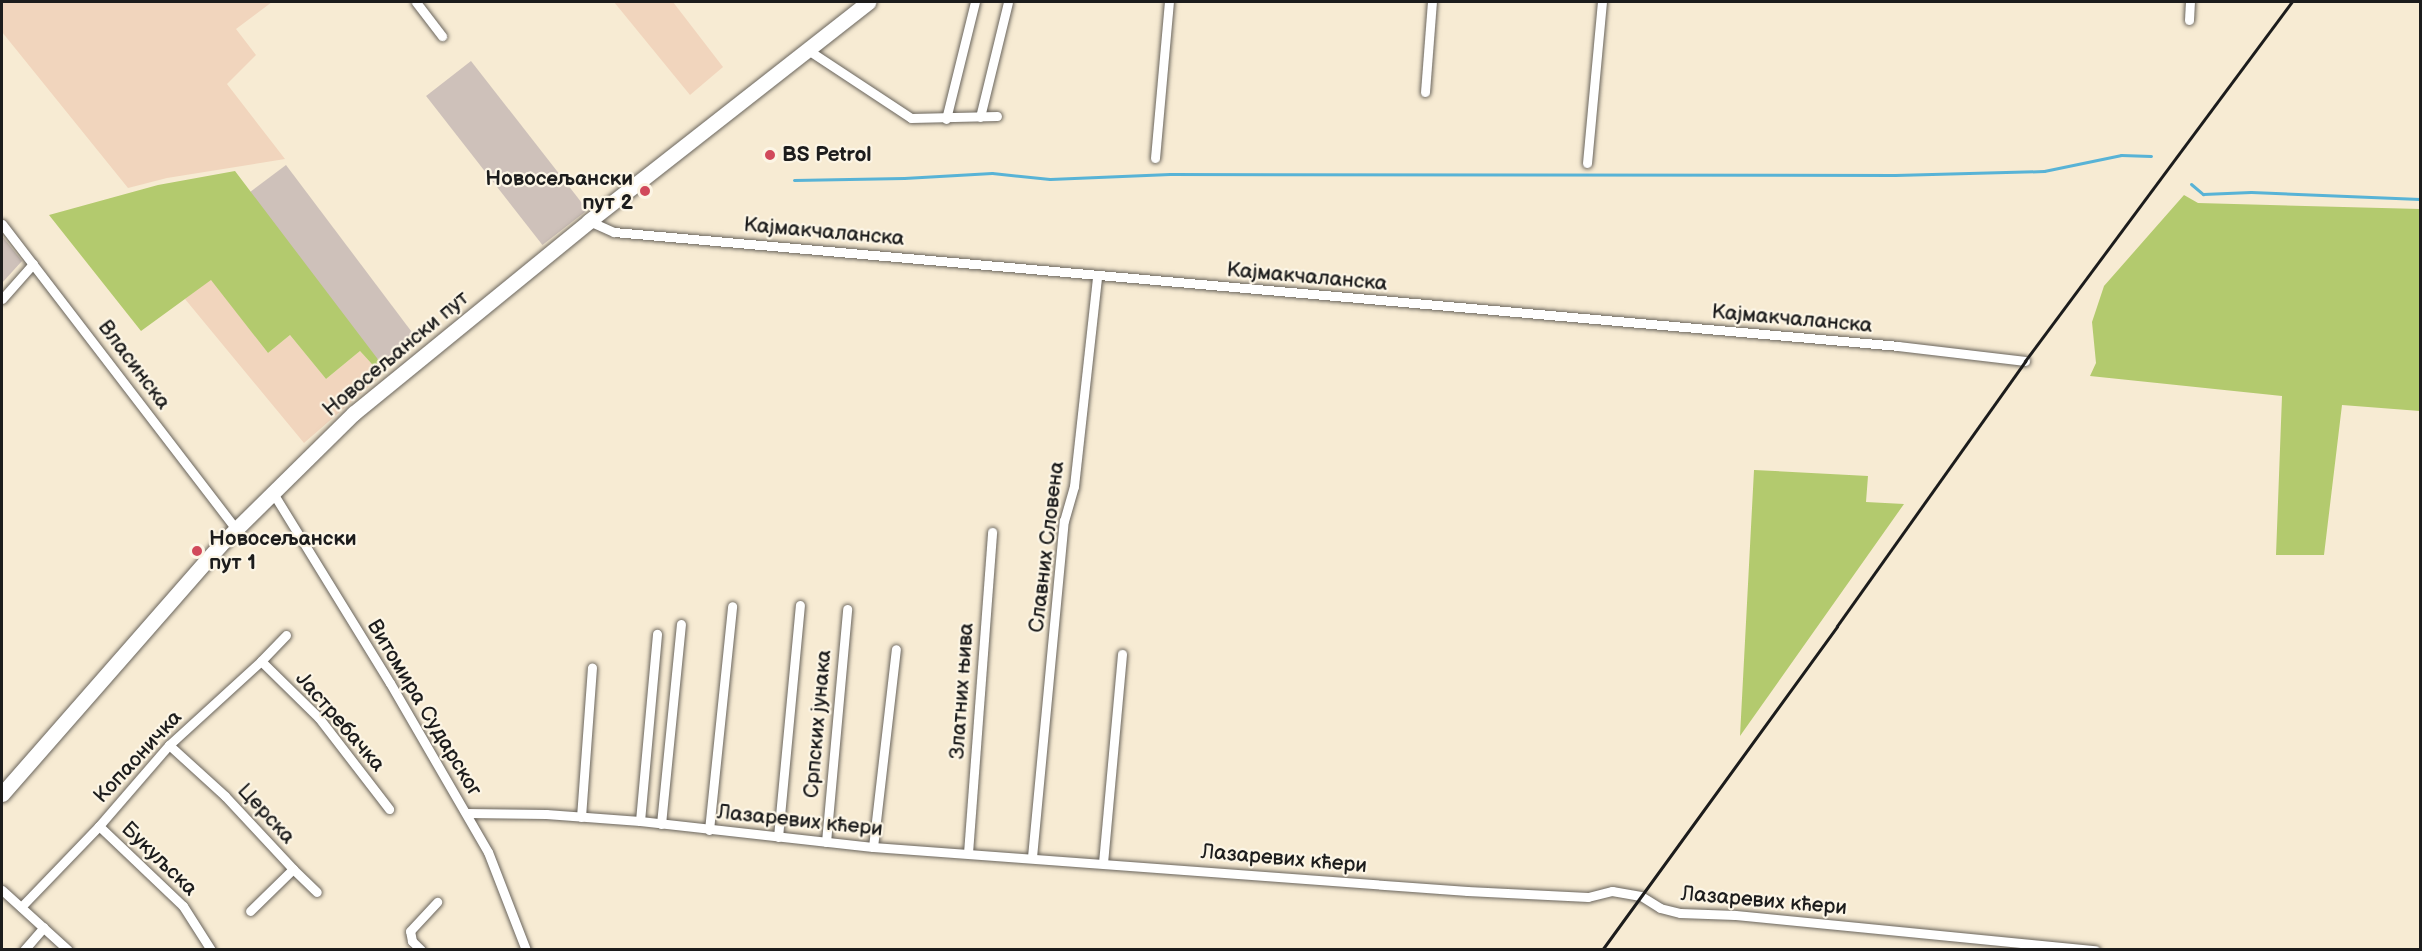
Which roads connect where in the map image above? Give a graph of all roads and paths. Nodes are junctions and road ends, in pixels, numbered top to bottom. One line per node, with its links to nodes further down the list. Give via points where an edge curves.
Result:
1 (416, 2): 10 (street)
2 (868, 2): 11 (main road, Новосељански пут)
3 (975, 2): 15 (street)
4 (1008, 2): 14 (street)
5 (1169, 2): 16 (street)
6 (1432, 2): 12 (street)
7 (1602, 2): 17 (street)
8 (2190, 2): 9 (street)
9 (2189, 20)
10 (442, 36)
11 (808, 50): 15 (street, via 908,117); 18 (main road, Новосељански пут)
12 (1425, 92)
13 (997, 116): 14 (street)
14 (980, 117): 15 (street)
15 (946, 119)
16 (1155, 158)
17 (1587, 163)
18 (589, 221): 21 (street, Кајмакчаланска, via 614,232); 24 (main road, Новосељански пут, via 354,413)
19 (2, 225): 20 (street, Власинска)
20 (33, 264): 22 (street); 25 (street, Власинска)
21 (1097, 277): 23 (street, Кајмакчаланска, via 1898,346); 50 (street, Славних Словена, via 1074,486 1064,521)
22 (2, 299)
23 (2025, 361)
24 (273, 493): 25 (main road, Новосељански пут); 40 (street, Витомира Сударског)
25 (236, 529): 38 (main road, Новосељански пут)
26 (992, 532): 49 (street, Златних њива)
27 (801, 605): 46 (street)
28 (732, 606): 45 (street)
29 (847, 609): 47 (street, Српских јунака)
30 (681, 624): 43 (street)
31 (657, 634): 42 (street)
32 (286, 635): 35 (street, Копаоничка)
33 (896, 649): 48 (street)
34 (1122, 654): 51 (street)
35 (261, 661): 37 (street, Копаоничка); 39 (street, Јастребачка, via 319,718)
36 (592, 667): 41 (street)
37 (169, 745): 44 (street, Копаоничка); 52 (street, Церска, via 225,796)
38 (2, 794)
39 (389, 809)
40 (466, 813): 41 (street, Лазаревих кћери); 63 (street, Витомира Сударског, via 488,852)
41 (581, 817): 42 (street, Лазаревих кћери)
42 (640, 821): 43 (street, Лазаревих кћери)
43 (662, 824): 45 (street, Лазаревих кћери)
44 (99, 826): 56 (street, Копаоничка); 61 (street, Букуљска, via 183,906)
45 (709, 830): 46 (street, Лазаревих кћери)
46 (778, 837): 47 (street, Лазаревих кћери)
47 (826, 842): 48 (street, Лазаревих кћери)
48 (873, 847): 49 (street, Лазаревих кћери)
49 (968, 853): 50 (street, Лазаревих кћери)
50 (1032, 857): 51 (street, Лазаревих кћери)
51 (1103, 863): 64 (street, Лазаревих кћери, via 1534,895 1588,897 1619,891 1680,913)
52 (293, 868): 53 (street); 57 (street, Церска)
53 (317, 892)
54 (4, 893): 56 (street)
55 (437, 902): 62 (street, via 410,931 411,941)
56 (21, 907): 58 (street)
57 (250, 911)
58 (44, 927): 59 (street); 60 (street)
59 (24, 950)
60 (69, 950)
61 (211, 950)
62 (421, 950)
63 (526, 950)
64 (2095, 950)

